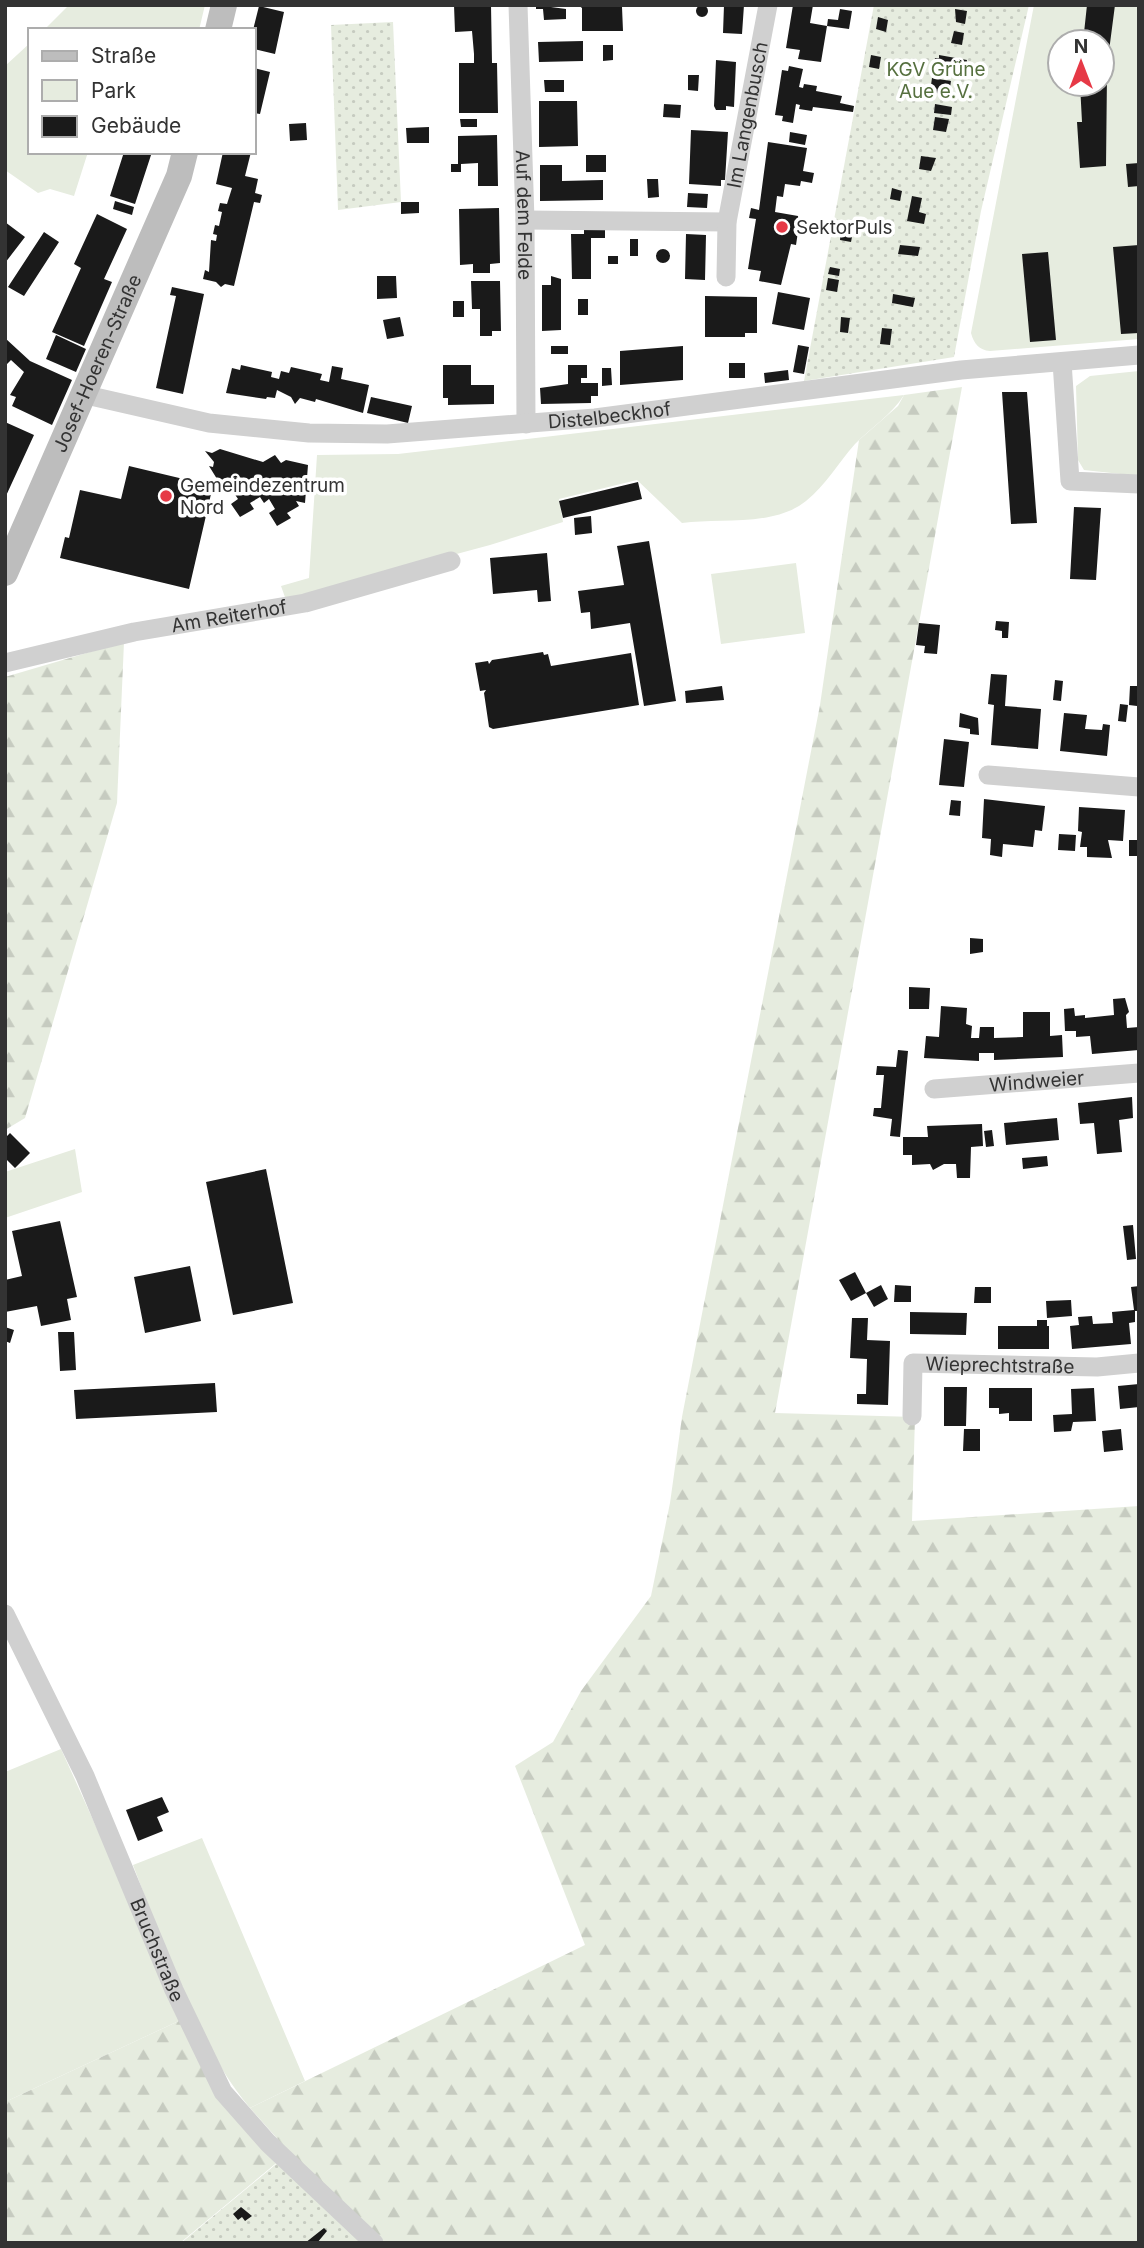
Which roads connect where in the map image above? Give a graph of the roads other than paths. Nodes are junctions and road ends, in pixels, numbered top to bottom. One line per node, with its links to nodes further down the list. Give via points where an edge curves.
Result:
1 (224, 5): 4 (street)
2 (518, 5): 6 (street, Auf dem Felde)
3 (768, 5): 7 (street, Im Langenbusch)
4 (218, 28)
5 (185, 154): 11 (street, Josef-Hoeren-Straße)
6 (525, 220): 7 (street); 12 (street, Auf dem Felde)
7 (727, 222): 8 (street, Im Langenbusch)
8 (726, 277)
9 (1139, 355): 10 (street, Distelbeckhof)
10 (1062, 362): 12 (street, Distelbeckhof, via 961,370 724,403); 13 (street, via 1070,481)
11 (82, 394): 12 (street, Distelbeckhof, via 209,423 309,433 387,434); 15 (street, Josef-Hoeren-Straße)
12 (526, 424)
13 (1139, 484)
14 (451, 561): 16 (street, Am Reiterhof, via 305,603 134,632)
15 (5, 573)
16 (5, 663)
17 (988, 775): 18 (street)
18 (1139, 787)
19 (1139, 1073): 20 (street, Windweier)
20 (934, 1089)
21 (1139, 1363): 22 (street, Wieprechtstraße, via 1097,1367 913,1363)
22 (912, 1416)
23 (5, 1614): 24 (street, Bruchstraße, via 85,1776 174,1990 223,2092 268,2143)
24 (374, 2243)

